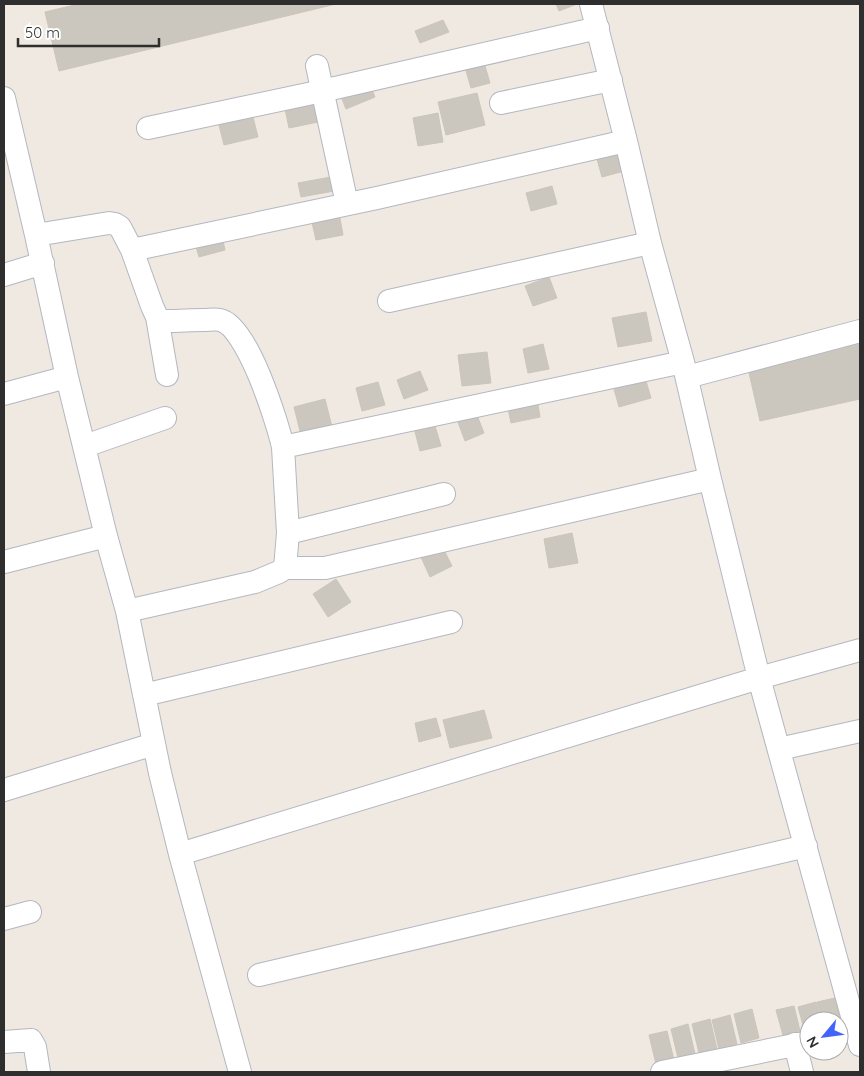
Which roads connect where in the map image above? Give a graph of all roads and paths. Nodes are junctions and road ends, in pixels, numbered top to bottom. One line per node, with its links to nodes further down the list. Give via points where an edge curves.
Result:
1 (591, 4): 2 (street)
2 (598, 28): 4 (street); 5 (street)
3 (317, 66): 5 (street)
4 (611, 80): 7 (street); 9 (street)
5 (322, 91): 8 (street); 10 (street)
6 (4, 98): 11 (street)
7 (501, 103)
8 (148, 128)
9 (626, 141): 10 (street); 12 (street)
10 (347, 204): 13 (street)
11 (36, 235): 13 (street, via 109,223 120,227); 14 (street)
12 (650, 243): 16 (street); 19 (street)
13 (132, 250): 17 (street)
14 (38, 265): 15 (street); 21 (street)
15 (4, 275)
16 (389, 301)
17 (157, 317): 20 (street); 25 (street, via 166,321 220,320 233,328 266,391)
18 (860, 331): 19 (street)
19 (685, 369): 25 (street); 26 (street)
20 (167, 375)
21 (67, 377): 22 (street); 24 (street)
22 (4, 394)
23 (165, 418): 24 (street)
24 (85, 446): 29 (street)
25 (283, 447): 28 (street)
26 (710, 479): 31 (street, via 325,568); 35 (street)
27 (444, 494): 28 (street)
28 (288, 533): 31 (street)
29 (106, 536): 30 (street); 32 (street)
30 (4, 562)
31 (285, 568): 32 (street, via 254,582)
32 (127, 611): 36 (street)
33 (451, 622): 36 (street)
34 (860, 650): 35 (street)
35 (759, 678): 39 (street); 42 (street)
36 (144, 696): 38 (street)
37 (860, 731): 39 (street)
38 (154, 744): 40 (street); 42 (street)
39 (779, 749): 41 (street)
40 (4, 790)
41 (806, 846): 45 (street); 48 (street)
42 (180, 854): 50 (street)
43 (30, 912): 44 (street)
44 (4, 919)
45 (258, 975)
46 (4, 1042): 49 (street, via 31,1040)
47 (799, 1044): 51 (street)
48 (860, 1045)
49 (39, 1072)
50 (240, 1072)
51 (662, 1072)

